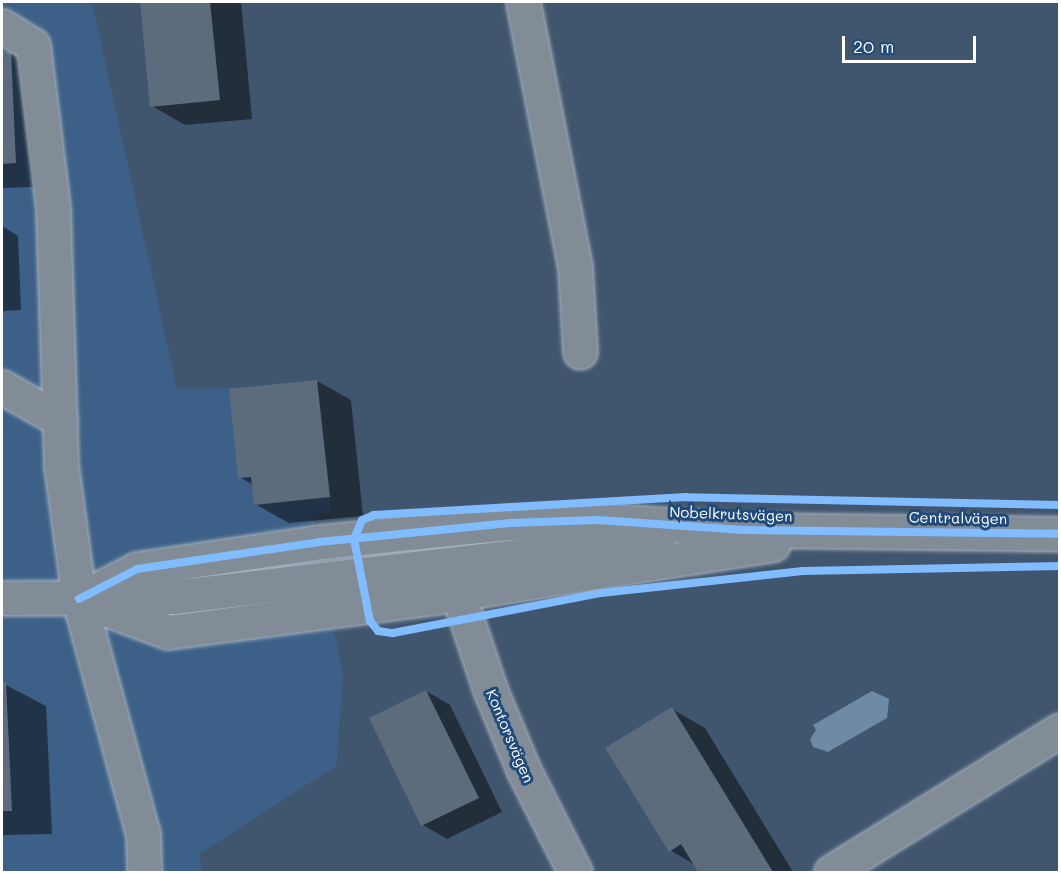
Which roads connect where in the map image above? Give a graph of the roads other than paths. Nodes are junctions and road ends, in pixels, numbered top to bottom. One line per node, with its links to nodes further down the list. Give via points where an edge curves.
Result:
1 (523, 2): 3 (street, via 575,267)
2 (2, 26): 5 (street, via 33,45 53,209)
3 (580, 352)
4 (2, 387): 5 (street)
5 (60, 420): 11 (street, via 61,465)
6 (744, 530): 7 (street, Nobelkrutsvägen); 11 (street, Nobelkrutsvägen, via 172,597); 11 (street, Nobelkrutsvägen, via 598,520 510,523 318,542 136,569)
7 (856, 530): 8 (street, Centralvägen); 9 (street, Nobelkrutsvägen)
8 (1059, 534)
9 (458, 594): 11 (street, Nobelkrutsvägen, via 168,632); 14 (street, Kontorsvägen, via 515,751)
10 (2, 598): 11 (street, Nobelkrutsvägen)
11 (79, 599): 13 (street, via 143,834)
12 (1059, 730): 15 (street)
13 (144, 873)
14 (575, 873)
15 (831, 873)

